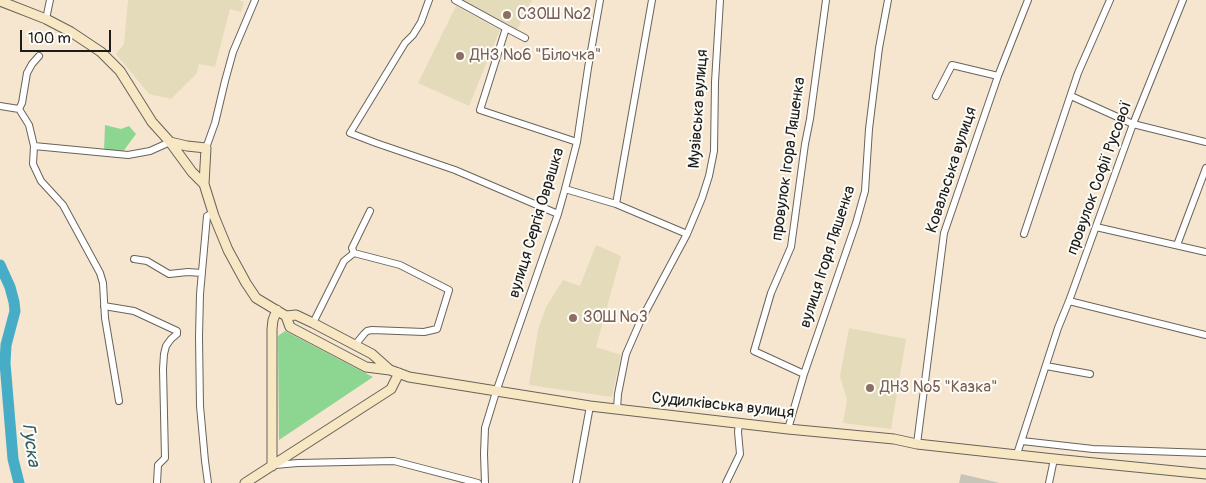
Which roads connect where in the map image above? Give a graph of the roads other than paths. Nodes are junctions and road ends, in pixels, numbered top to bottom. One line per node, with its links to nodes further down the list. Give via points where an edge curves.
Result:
1 (50, 0): 14 (street)
2 (255, 0): 28 (street, via 233,52)
3 (429, 0): 35 (street, via 421,22 350,133 455,170)
4 (455, 0): 15 (street)
5 (600, 0): 25 (street, вулиця Сергія Оврашка)
6 (652, 0): 32 (street)
7 (720, 0): 37 (street, Музівська вулиця, via 714,151 705,188)
8 (826, 0): 53 (street, провулок Ігора Ляшенка, via 790,248 771,294 754,352)
9 (888, 0): 53 (street, вулиця Ігоря Ляшенка, via 869,129 865,191)
10 (1028, 0): 18 (street, Ковальська вулиця)
11 (1110, 0): 20 (street)
12 (1183, 0): 23 (street, провулок Софії Русової)
13 (0, 1): 14 (main road)
14 (46, 19): 24 (main road, via 101,52 120,71 152,122)
15 (506, 28): 16 (street); 25 (street, via 480,110)
16 (525, 38)
17 (39, 56): 22 (street, via 27,73)
18 (998, 76): 19 (street, via 952,65); 62 (street, Ковальська вулиця, via 944,233)
19 (936, 96)
20 (1070, 96): 23 (street); 38 (street)
21 (0, 106): 22 (street)
22 (19, 109): 27 (street, via 29,125)
23 (1133, 124): 26 (street); 36 (street, провулок Софії Русової)
24 (170, 142): 27 (street, via 150,151 128,155); 28 (main road); 30 (main road)
25 (577, 142): 31 (street, вулиця Сергія Оврашка)
26 (1206, 142)
27 (34, 146): 45 (street, via 33,164 41,181 63,205 100,273)
28 (206, 148): 30 (main road)
29 (1206, 168): 39 (street)
30 (204, 184): 34 (main road)
31 (565, 189): 32 (street); 35 (street, вулиця Сергія Оврашка)
32 (616, 204): 37 (street)
33 (370, 211): 41 (street, via 352,248)
34 (213, 213): 43 (street, via 207,216); 46 (main road, via 246,283 256,298)
35 (558, 214): 55 (street, вулиця Сергія Оврашка)
36 (1096, 227): 39 (street); 44 (street, провулок Софії Русової)
37 (687, 234): 58 (street, Музівська вулиця, via 626,354)
38 (1024, 234)
39 (1177, 245): 40 (street)
40 (1206, 252)
41 (354, 253): 48 (street, via 344,261); 50 (street, via 400,265 449,290 437,329 424,332 372,330 367,331)
42 (134, 259): 43 (street, via 146,261 169,274)
43 (202, 273): 69 (street, via 200,406)
44 (1069, 301): 49 (street); 51 (street, провулок Софії Русової)
45 (104, 306): 56 (street); 68 (street, via 134,311 177,331 166,346 162,369 165,458 158,465)
46 (277, 310): 47 (main road); 66 (main road, via 272,320)
47 (286, 316): 48 (main road, Судилківська вулиця, via 296,315); 52 (main road, Судилківська вулиця, via 290,327 366,367)
48 (312, 323): 50 (main road, Судилківська вулиця)
49 (1206, 335)
50 (355, 345): 52 (main road, Судилківська вулиця)
51 (1046, 366): 54 (street); 61 (street, провулок Софії Русової)
52 (394, 372): 55 (main road, Судилківська вулиця); 66 (main road, via 391,389)
53 (804, 374): 60 (street, вулиця Ігоря Ляшенка)
54 (1090, 374)
55 (496, 392): 57 (main road, Судилківська вулиця); 72 (street, вулиця Сергія Оврашка, via 485,428)
56 (119, 401)
57 (590, 406): 58 (main road, Судилківська вулиця); 73 (street)
58 (617, 410): 59 (main road, Судилківська вулиця)
59 (739, 423): 60 (main road, Судилківська вулиця); 74 (street, via 740,454)
60 (788, 429): 62 (main road, Судилківська вулиця)
61 (1022, 441): 63 (street, via 1093,449); 64 (street, провулок Софії Русової)
62 (917, 444): 64 (main road, Судилківська вулиця)
63 (1206, 453)
64 (1017, 454): 65 (main road, Судилківська вулиця)
65 (1054, 459): 67 (main road, Судилківська вулиця); 75 (street)
66 (272, 466): 70 (main road); 71 (street, via 394,461)
67 (1206, 474)
68 (158, 483)
69 (208, 483)
70 (244, 483)
71 (478, 483)
72 (485, 483)
73 (576, 483)
74 (726, 483)
75 (1049, 483)

